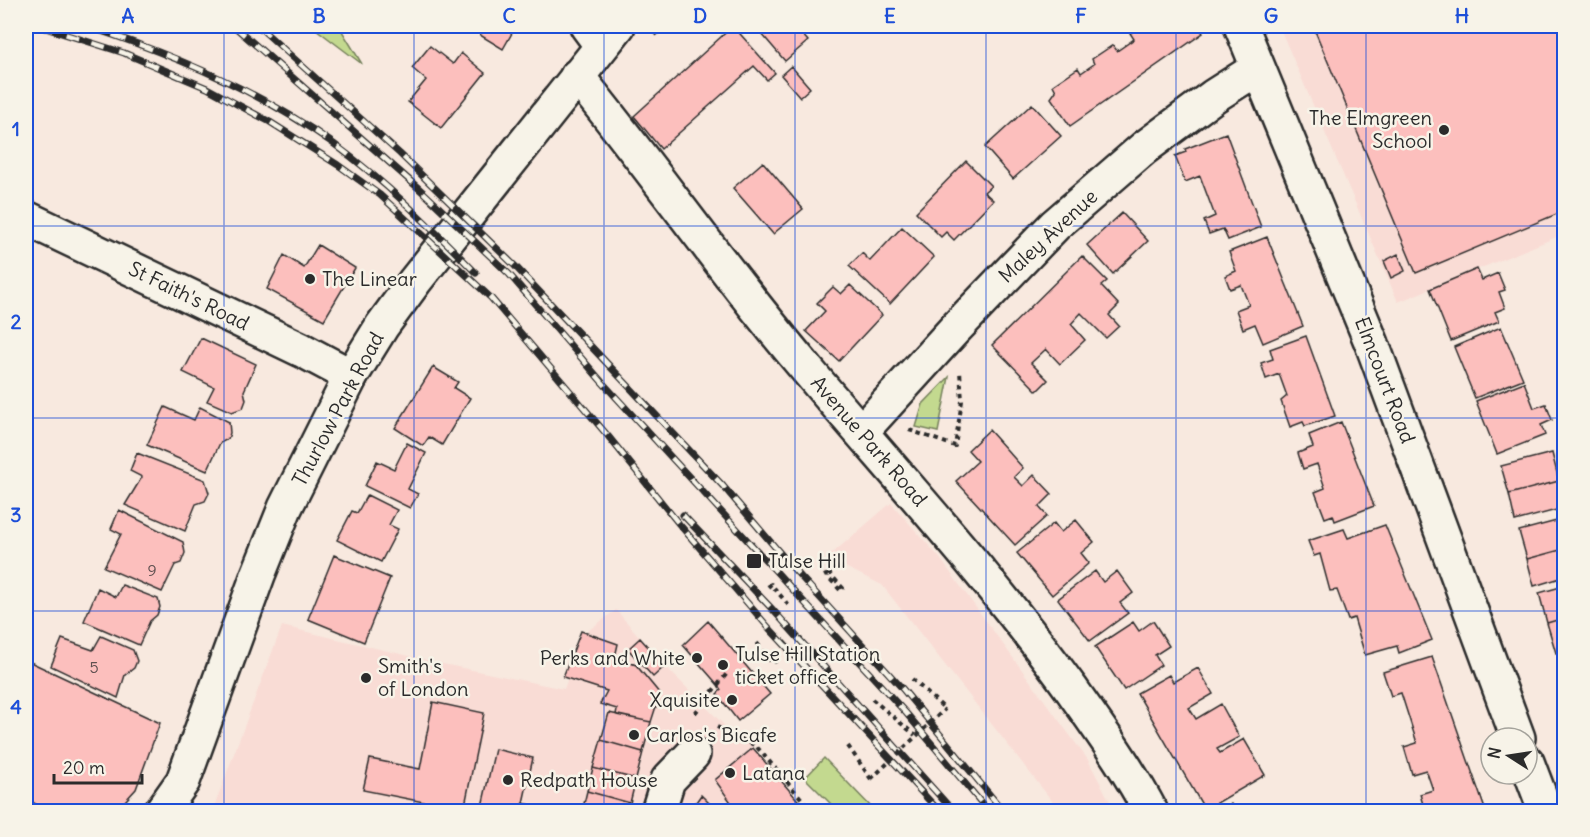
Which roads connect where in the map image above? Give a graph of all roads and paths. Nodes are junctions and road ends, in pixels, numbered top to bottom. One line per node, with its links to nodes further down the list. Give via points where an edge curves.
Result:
1 (1241, 26): 3 (main road, Elmcourt Road)
2 (602, 32): 4 (main road, Thurlow Park Road)
3 (1258, 68): 9 (main road, Maley Avenue, via 1144,148 1055,225); 20 (main road, Elmcourt Road, via 1372,344)
4 (577, 76): 6 (main road, Thurlow Park Road, via 415,281); 9 (main road, Avenue Park Road, via 721,265)
5 (26, 218): 6 (main road, St Faith's Road)
6 (351, 376): 25 (main road, Thurlow Park Road, via 285,508)
7 (961, 388): 8 (path, via 955,446)
8 (909, 430)
9 (861, 432): 31 (main road, Avenue Park Road, via 1036,641 1120,758)
10 (826, 570): 11 (path, via 843,588 841,591)
11 (824, 576)
12 (768, 587): 13 (path, via 771,584)
13 (790, 607)
14 (757, 643): 15 (path, via 772,663)
15 (776, 661)
16 (729, 671): 19 (path)
17 (912, 679): 22 (path, bridge, via 945,709)
18 (872, 699): 22 (path)
19 (695, 713)
20 (1514, 726)
21 (717, 727): 30 (path, via 756,746)
22 (915, 735): 23 (path, bridge, via 871,779)
23 (848, 746)
24 (693, 754): 29 (main road, via 668,780)
25 (183, 781): 27 (main road, Thurlow Park Road); 28 (main road)
26 (1536, 786): 32 (main road)
27 (161, 812)
28 (192, 812)
29 (658, 812)
30 (813, 812)
31 (1151, 812)
32 (1546, 812)

